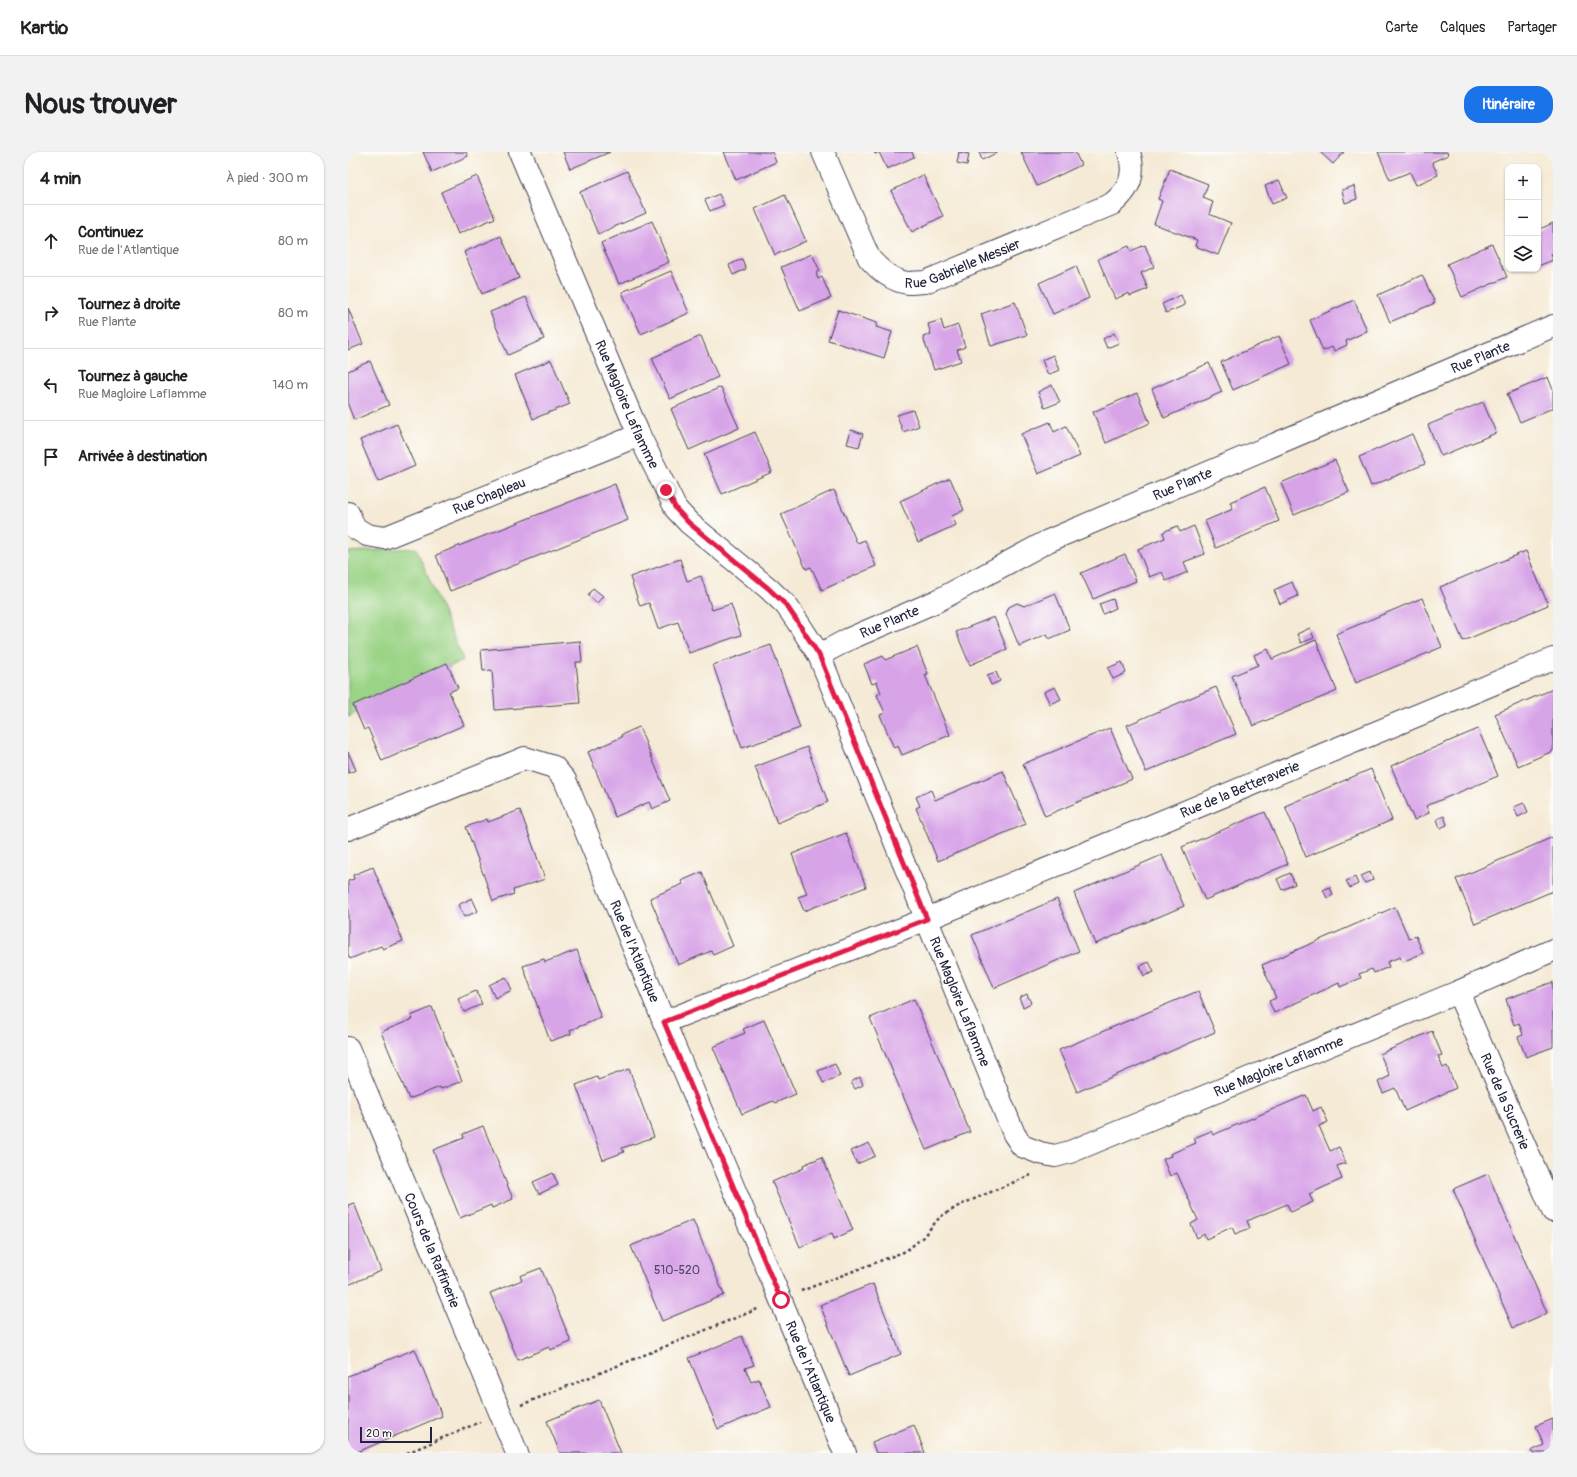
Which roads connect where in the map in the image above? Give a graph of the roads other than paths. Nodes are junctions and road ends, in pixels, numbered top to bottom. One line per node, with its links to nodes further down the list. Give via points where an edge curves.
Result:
1 (520, 152): 5 (street, Rue Magloire Laflamme)
2 (823, 152): 3 (street, Rue Gabrielle Messier, via 870,258 878,269 907,283 925,282 1112,204 1124,194 1130,180 1133,167)
3 (1129, 152)
4 (1553, 326): 7 (street, Rue Plante, via 1048,541 937,601 849,639)
5 (639, 436): 6 (street, Rue Chapleau, via 384,538 367,535 355,528); 7 (street, Rue Magloire Laflamme, via 676,509 786,605)
6 (348, 513)
7 (819, 655): 10 (street, Rue Magloire Laflamme)
8 (1553, 659): 10 (street, Rue de la Betteraverie)
9 (348, 829): 13 (street, Rue de l'Atlantique, via 525,758 554,767 565,780)
10 (927, 919): 12 (street, Rue Magloire Laflamme, via 1014,1134 1022,1146 1055,1156); 13 (street)
11 (1553, 950): 12 (street, Rue Magloire Laflamme)
12 (1458, 992): 15 (street, Rue de la Sucrerie)
13 (664, 1022): 17 (street, Rue de l'Atlantique)
14 (348, 1048): 16 (street, Cours de la Raffinerie)
15 (1553, 1211)
16 (517, 1453)
17 (845, 1453)

